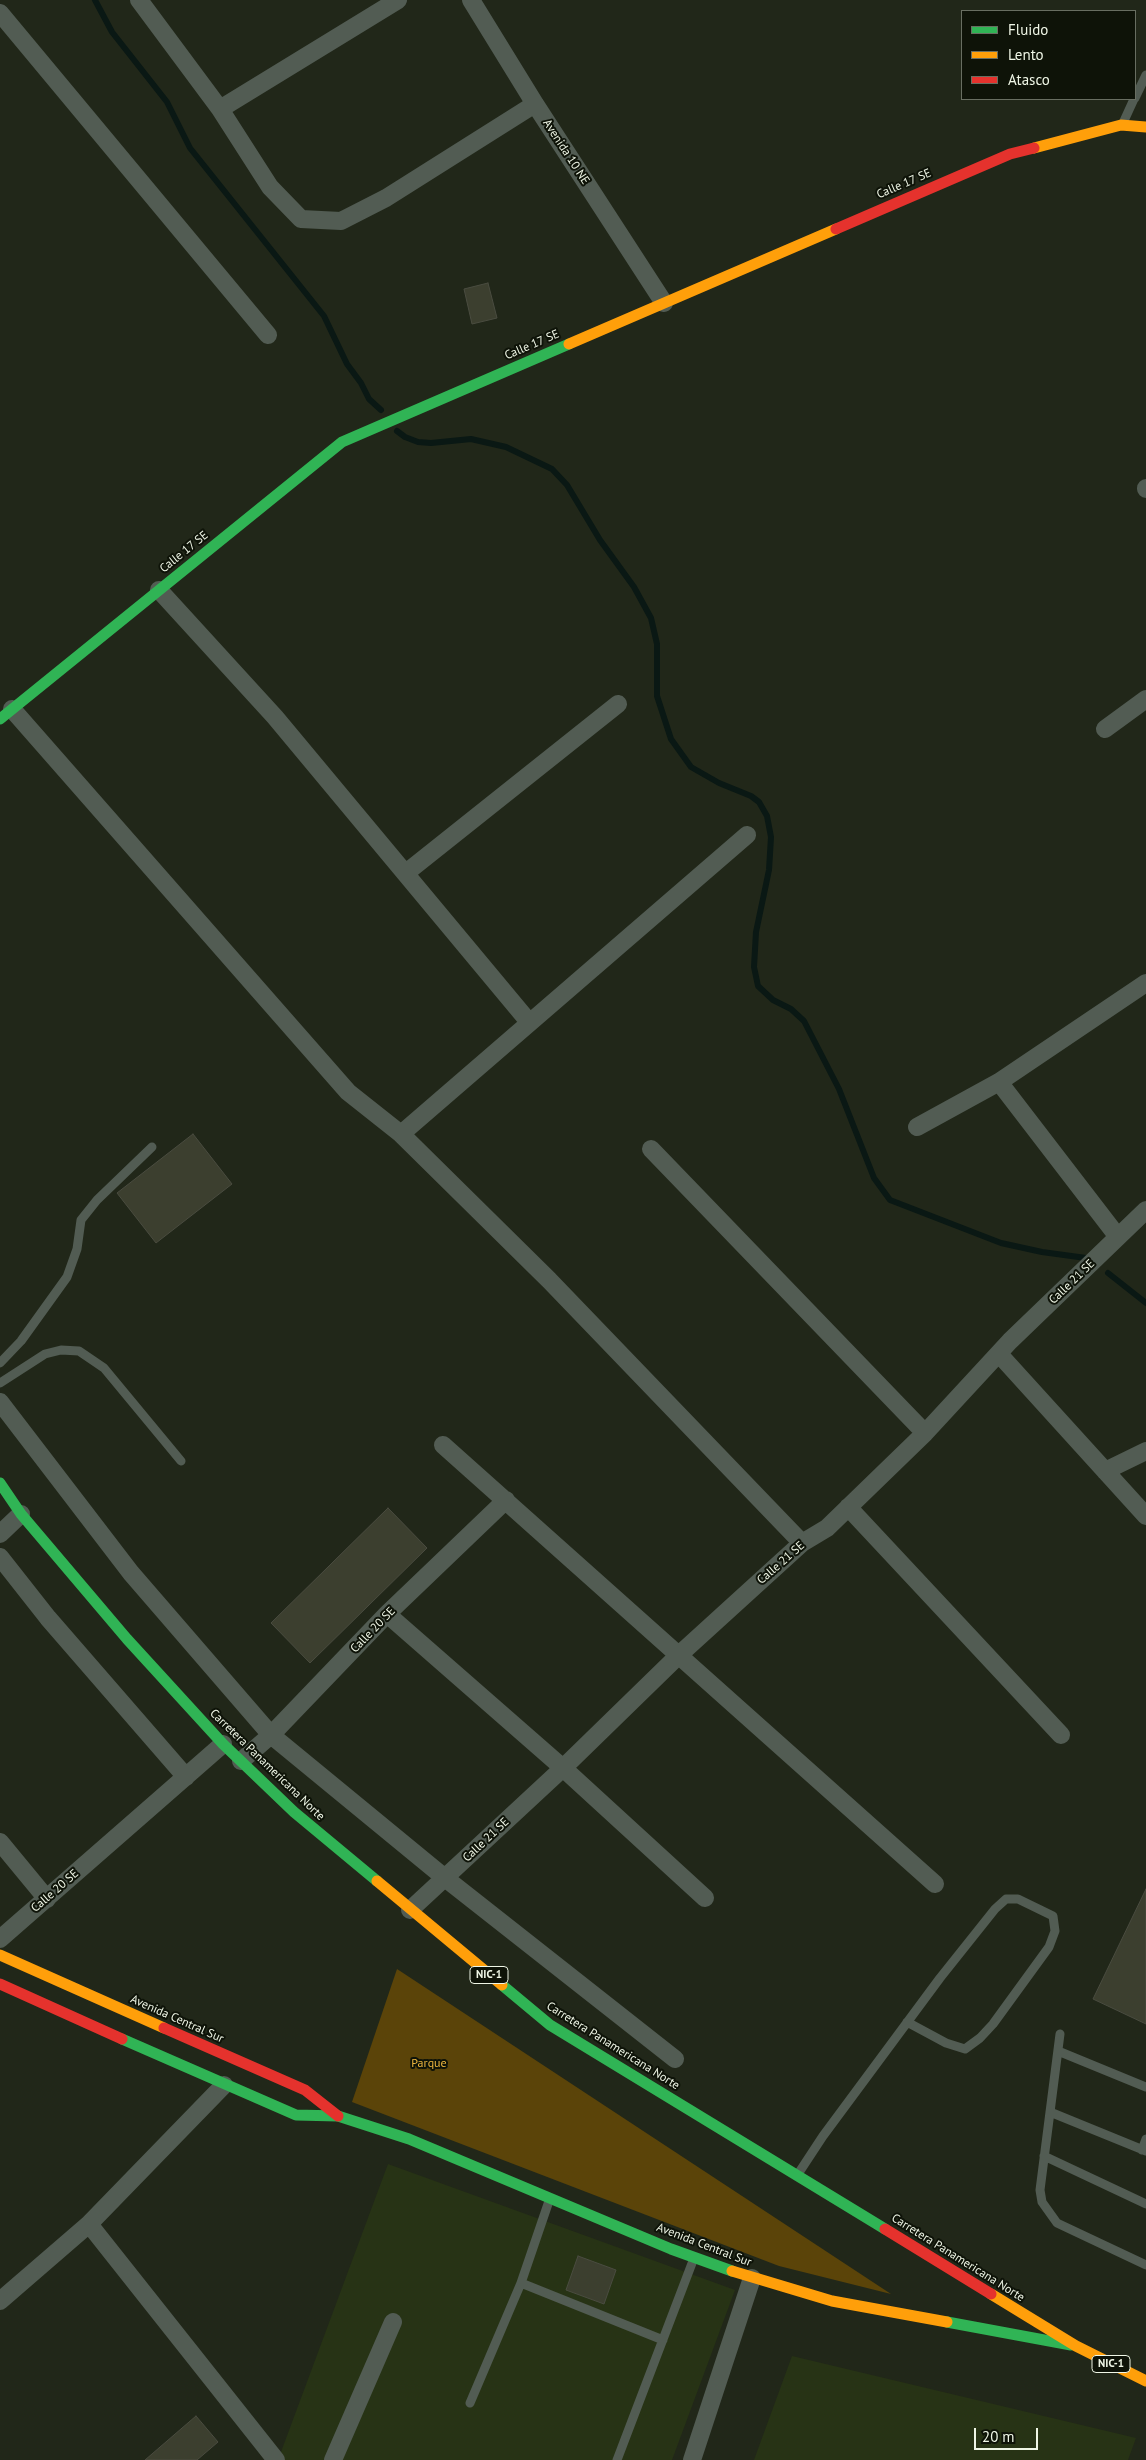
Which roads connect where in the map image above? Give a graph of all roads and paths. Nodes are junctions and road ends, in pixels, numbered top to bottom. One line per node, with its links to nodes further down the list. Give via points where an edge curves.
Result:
1 (139, 0): 9 (street)
2 (398, 0): 9 (street)
3 (471, 0): 8 (street, Avenida 10 NE)
4 (0, 13): 13 (street)
5 (1146, 75): 6 (lane)
6 (1136, 96)
7 (1134, 100): 10 (lane)
8 (535, 104): 9 (street, via 386,198 341,221 300,219 270,187); 12 (street, Avenida 10 NE)
9 (220, 109)
10 (1121, 126): 11 (main road, Calle 17 SE); 12 (main road, Calle 17 SE, via 1010,154)
11 (1146, 127)
12 (664, 303): 14 (main road, Calle 17 SE, via 342,442)
13 (268, 335)
14 (159, 590): 17 (main road, Calle 17 SE); 20 (street, via 275,717)
15 (1146, 699): 18 (street)
16 (618, 704): 20 (street)
17 (6, 714): 25 (street, via 348,1092)
18 (1105, 729)
19 (746, 835): 22 (street)
20 (407, 872): 22 (street)
21 (1146, 984): 23 (street)
22 (530, 1022): 25 (street)
23 (999, 1082): 24 (street); 29 (street)
24 (917, 1126)
25 (401, 1134): 45 (street, via 549,1280)
26 (152, 1148): 31 (lane, via 97,1200 81,1220 77,1249 67,1277 22,1341)
27 (651, 1149): 34 (street)
28 (1146, 1210): 29 (street, Calle 21 SE)
29 (1118, 1237): 30 (street, Calle 21 SE)
30 (999, 1354): 34 (street, Calle 21 SE); 38 (street)
31 (0, 1363)
32 (0, 1383): 37 (lane, via 45,1354 61,1350 79,1351 104,1368)
33 (0, 1402): 49 (street, via 131,1573)
34 (925, 1433): 41 (street, Calle 21 SE)
35 (443, 1445): 40 (street)
36 (1146, 1452): 38 (street)
37 (181, 1461)
38 (1105, 1471): 43 (street)
39 (0, 1483): 42 (main road, Carretera Panamericana Norte / NIC-1)
40 (506, 1500): 47 (street, Calle 20 SE); 48 (street)
41 (848, 1507): 45 (street, Calle 21 SE, via 827,1528); 50 (street)
42 (21, 1514): 44 (street); 51 (main road, Carretera Panamericana Norte / NIC-1)
43 (1146, 1516)
44 (0, 1534)
45 (802, 1543): 48 (street, Calle 21 SE)
46 (0, 1557): 54 (street, via 48,1618)
47 (388, 1614): 49 (street, Calle 20 SE); 53 (street)
48 (680, 1654): 53 (street, Calle 21 SE); 57 (street)
49 (271, 1735): 52 (street, Calle 20 SE); 56 (street)
50 (1061, 1735)
51 (223, 1744): 52 (main road, Carretera Panamericana Norte / NIC-1); 54 (street, Calle 20 SE)
52 (241, 1761): 60 (main road, Carretera Panamericana Norte / NIC-1, via 294,1812)
53 (563, 1768): 56 (street, Calle 21 SE); 58 (street)
54 (186, 1777): 59 (street, Calle 20 SE)
55 (0, 1842): 59 (street)
56 (445, 1878): 60 (street, Calle 21 SE); 67 (street)
57 (935, 1884)
58 (705, 1898)
59 (47, 1899): 61 (street, Calle 20 SE)
60 (410, 1910): 75 (main road, Carretera Panamericana Norte / NIC-1, via 550,2025)
61 (0, 1939)
62 (0, 1955): 71 (main road, Avenida Central Sur, via 305,2090)
63 (0, 1984): 68 (main road, Avenida Central Sur)
64 (907, 2022): 64 (lane, via 1006,1899 1018,1898 1053,1916 1055,1931 1049,1946 993,2024 965,2049 946,2043); 75 (lane)
65 (1060, 2034): 66 (lane)
66 (1058, 2051): 69 (lane); 70 (lane)
67 (675, 2059)
68 (224, 2085): 71 (main road, Avenida Central Sur, via 296,2115); 78 (street)
69 (1146, 2086)
70 (1050, 2112): 73 (lane); 74 (lane)
71 (338, 2116): 76 (main road, Avenida Central Sur, via 409,2139)
72 (1146, 2139): 73 (lane)
73 (1144, 2151)
74 (1044, 2156): 77 (lane); 80 (lane, via 1040,2190 1042,2202 1057,2223)
75 (797, 2175): 86 (main road, Carretera Panamericana Norte / NIC-1)
76 (550, 2198): 79 (main road, Avenida Central Sur); 82 (lane)
77 (1146, 2204)
78 (89, 2224): 83 (street); 89 (street)
79 (694, 2258): 81 (main road, Avenida Central Sur); 85 (lane)
80 (1146, 2266)
81 (752, 2278): 86 (main road, Avenida Central Sur, via 832,2301); 92 (street)
82 (521, 2283): 85 (lane); 88 (lane)
83 (0, 2301)
84 (393, 2322): 90 (street)
85 (663, 2340): 91 (lane)
86 (1076, 2346): 87 (main road, Carretera Panamericana Norte / NIC-1)
87 (1146, 2381)
88 (470, 2403)
89 (276, 2460)
90 (333, 2460)
91 (617, 2460)
92 (692, 2460)

